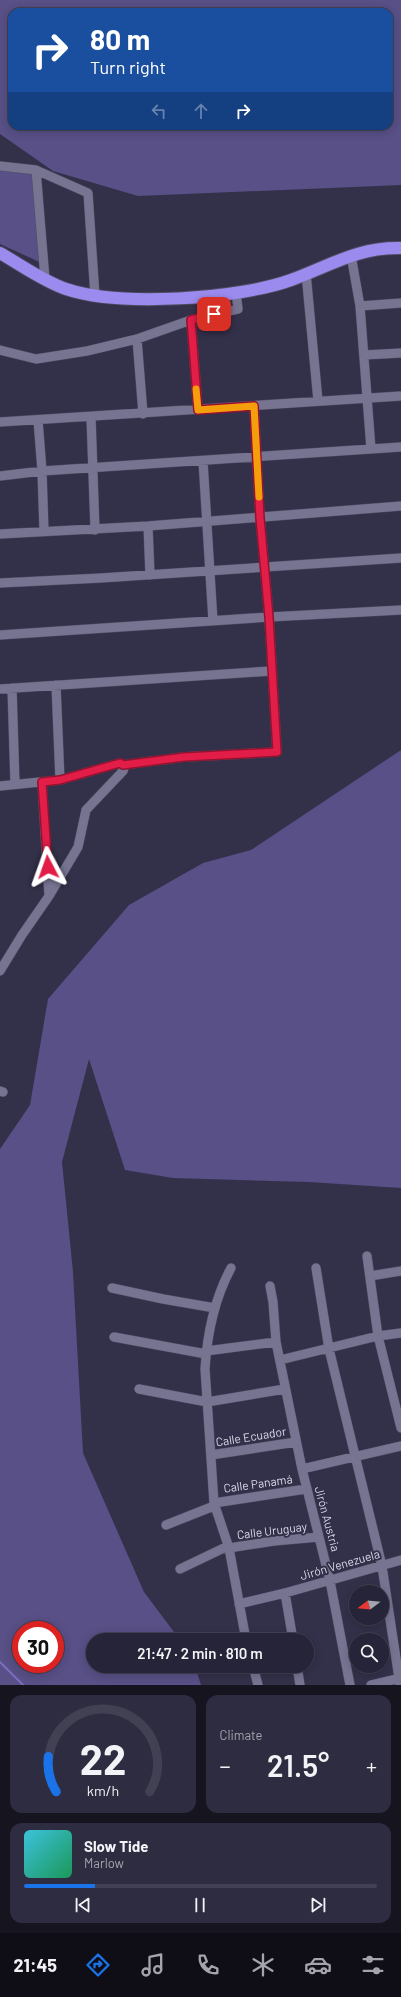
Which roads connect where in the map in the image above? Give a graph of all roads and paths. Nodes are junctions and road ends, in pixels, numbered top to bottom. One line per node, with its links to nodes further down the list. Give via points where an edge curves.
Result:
1 (0, 166): 2 (street)
2 (36, 170): 7 (street); 9 (street, via 88,193)
3 (401, 248): 5 (highway)
4 (0, 253): 7 (highway)
5 (351, 255): 6 (highway); 11 (street)
6 (306, 273): 8 (highway, via 291,280 246,292); 19 (street)
7 (44, 279): 9 (highway, via 65,289)
8 (236, 292): 9 (highway, via 128,299); 12 (street, via 238,309)
9 (95, 296)
10 (401, 303): 11 (street)
11 (360, 306): 16 (street)
12 (191, 320): 13 (street); 21 (street)
13 (137, 339): 14 (street, via 87,351 36,359); 22 (street)
14 (0, 350)
15 (401, 353): 16 (street)
16 (364, 355): 18 (street)
17 (401, 396): 18 (street)
18 (367, 398): 19 (street); 27 (street)
19 (318, 401): 20 (street)
20 (254, 406): 21 (street); 28 (street)
21 (198, 410): 22 (street)
22 (143, 414): 23 (street)
23 (91, 416): 24 (street); 30 (street)
24 (38, 420): 25 (street); 31 (street)
25 (0, 422)
26 (401, 447): 27 (street)
27 (371, 449): 28 (street)
28 (256, 457): 29 (street); 34 (street)
29 (204, 461): 30 (street); 35 (street)
30 (94, 468): 31 (street); 37 (street)
31 (42, 471): 32 (street); 38 (street)
32 (0, 476)
33 (401, 506): 34 (street)
34 (260, 518): 35 (street); 41 (street)
35 (206, 522): 36 (street); 42 (street)
36 (148, 526): 37 (street); 43 (street)
37 (95, 530): 38 (street)
38 (44, 531): 39 (street)
39 (0, 534)
40 (401, 558): 41 (street)
41 (264, 566): 42 (street); 46 (street)
42 (209, 570): 43 (street); 47 (street)
43 (150, 575): 44 (street)
44 (0, 582)
45 (401, 610): 46 (street)
46 (269, 617): 47 (street); 49 (street)
47 (213, 621): 48 (street)
48 (0, 635)
49 (271, 671): 50 (street); 53 (street, via 277,752 184,757)
50 (56, 685): 51 (street); 54 (street)
51 (12, 688): 52 (street); 56 (street)
52 (0, 689)
53 (123, 765): 54 (street, via 120,763); 58 (street, via 123,771 86,810 78,847)
54 (60, 780): 55 (street)
55 (42, 782): 56 (street); 58 (street)
56 (15, 784): 57 (street)
57 (0, 786)
58 (49, 896): 59 (street)
59 (0, 971)
60 (367, 1256): 64 (street)
61 (231, 1268): 67 (street)
62 (316, 1268): 72 (street)
63 (401, 1271): 64 (street)
64 (370, 1276): 69 (street)
65 (270, 1286): 71 (street, Jirón Austria, via 274,1302)
66 (112, 1288): 67 (street)
67 (216, 1308): 73 (street)
68 (401, 1333): 69 (street)
69 (378, 1336): 72 (street); 78 (street)
70 (114, 1337): 73 (street)
71 (276, 1342): 73 (street); 74 (street, Jirón Austria)
72 (329, 1349): 74 (street); 82 (street)
73 (206, 1353): 77 (street)
74 (280, 1360): 76 (street, Jirón Austria)
75 (139, 1389): 77 (street)
76 (285, 1389): 77 (street); 79 (street, Jirón Austria)
77 (207, 1402): 81 (street)
78 (401, 1428)
79 (296, 1442): 81 (street, Calle Ecuador); 83 (street, Jirón Austria)
80 (401, 1446): 82 (street)
81 (211, 1455): 85 (street)
82 (355, 1456): 83 (street); 90 (street)
83 (302, 1470): 84 (street, Jirón Austria)
84 (306, 1489): 85 (street, Calle Panamá); 87 (street, Jirón Austria)
85 (214, 1505): 86 (street, Calle Panamá); 88 (street)
86 (166, 1525)
87 (319, 1537): 88 (street, Calle Uruguay); 92 (street, Jirón Austria)
88 (228, 1547): 91 (street, Calle Uruguay); 94 (street)
89 (401, 1560): 90 (street, Jirón Venezuela)
90 (382, 1566): 92 (street, Jirón Venezuela); 99 (street)
91 (180, 1569)
92 (330, 1581): 93 (street, Jirón Venezuela); 102 (street, Jirón Austria)
93 (285, 1593): 94 (street, Jirón Venezuela); 96 (street)
94 (239, 1604): 95 (street)
95 (245, 1633)
96 (292, 1633)
97 (255, 1673): 100 (street)
98 (298, 1673): 101 (street)
99 (400, 1680): 103 (street)
100 (258, 1685)
101 (300, 1685)
102 (350, 1685)
103 (371, 1685)

